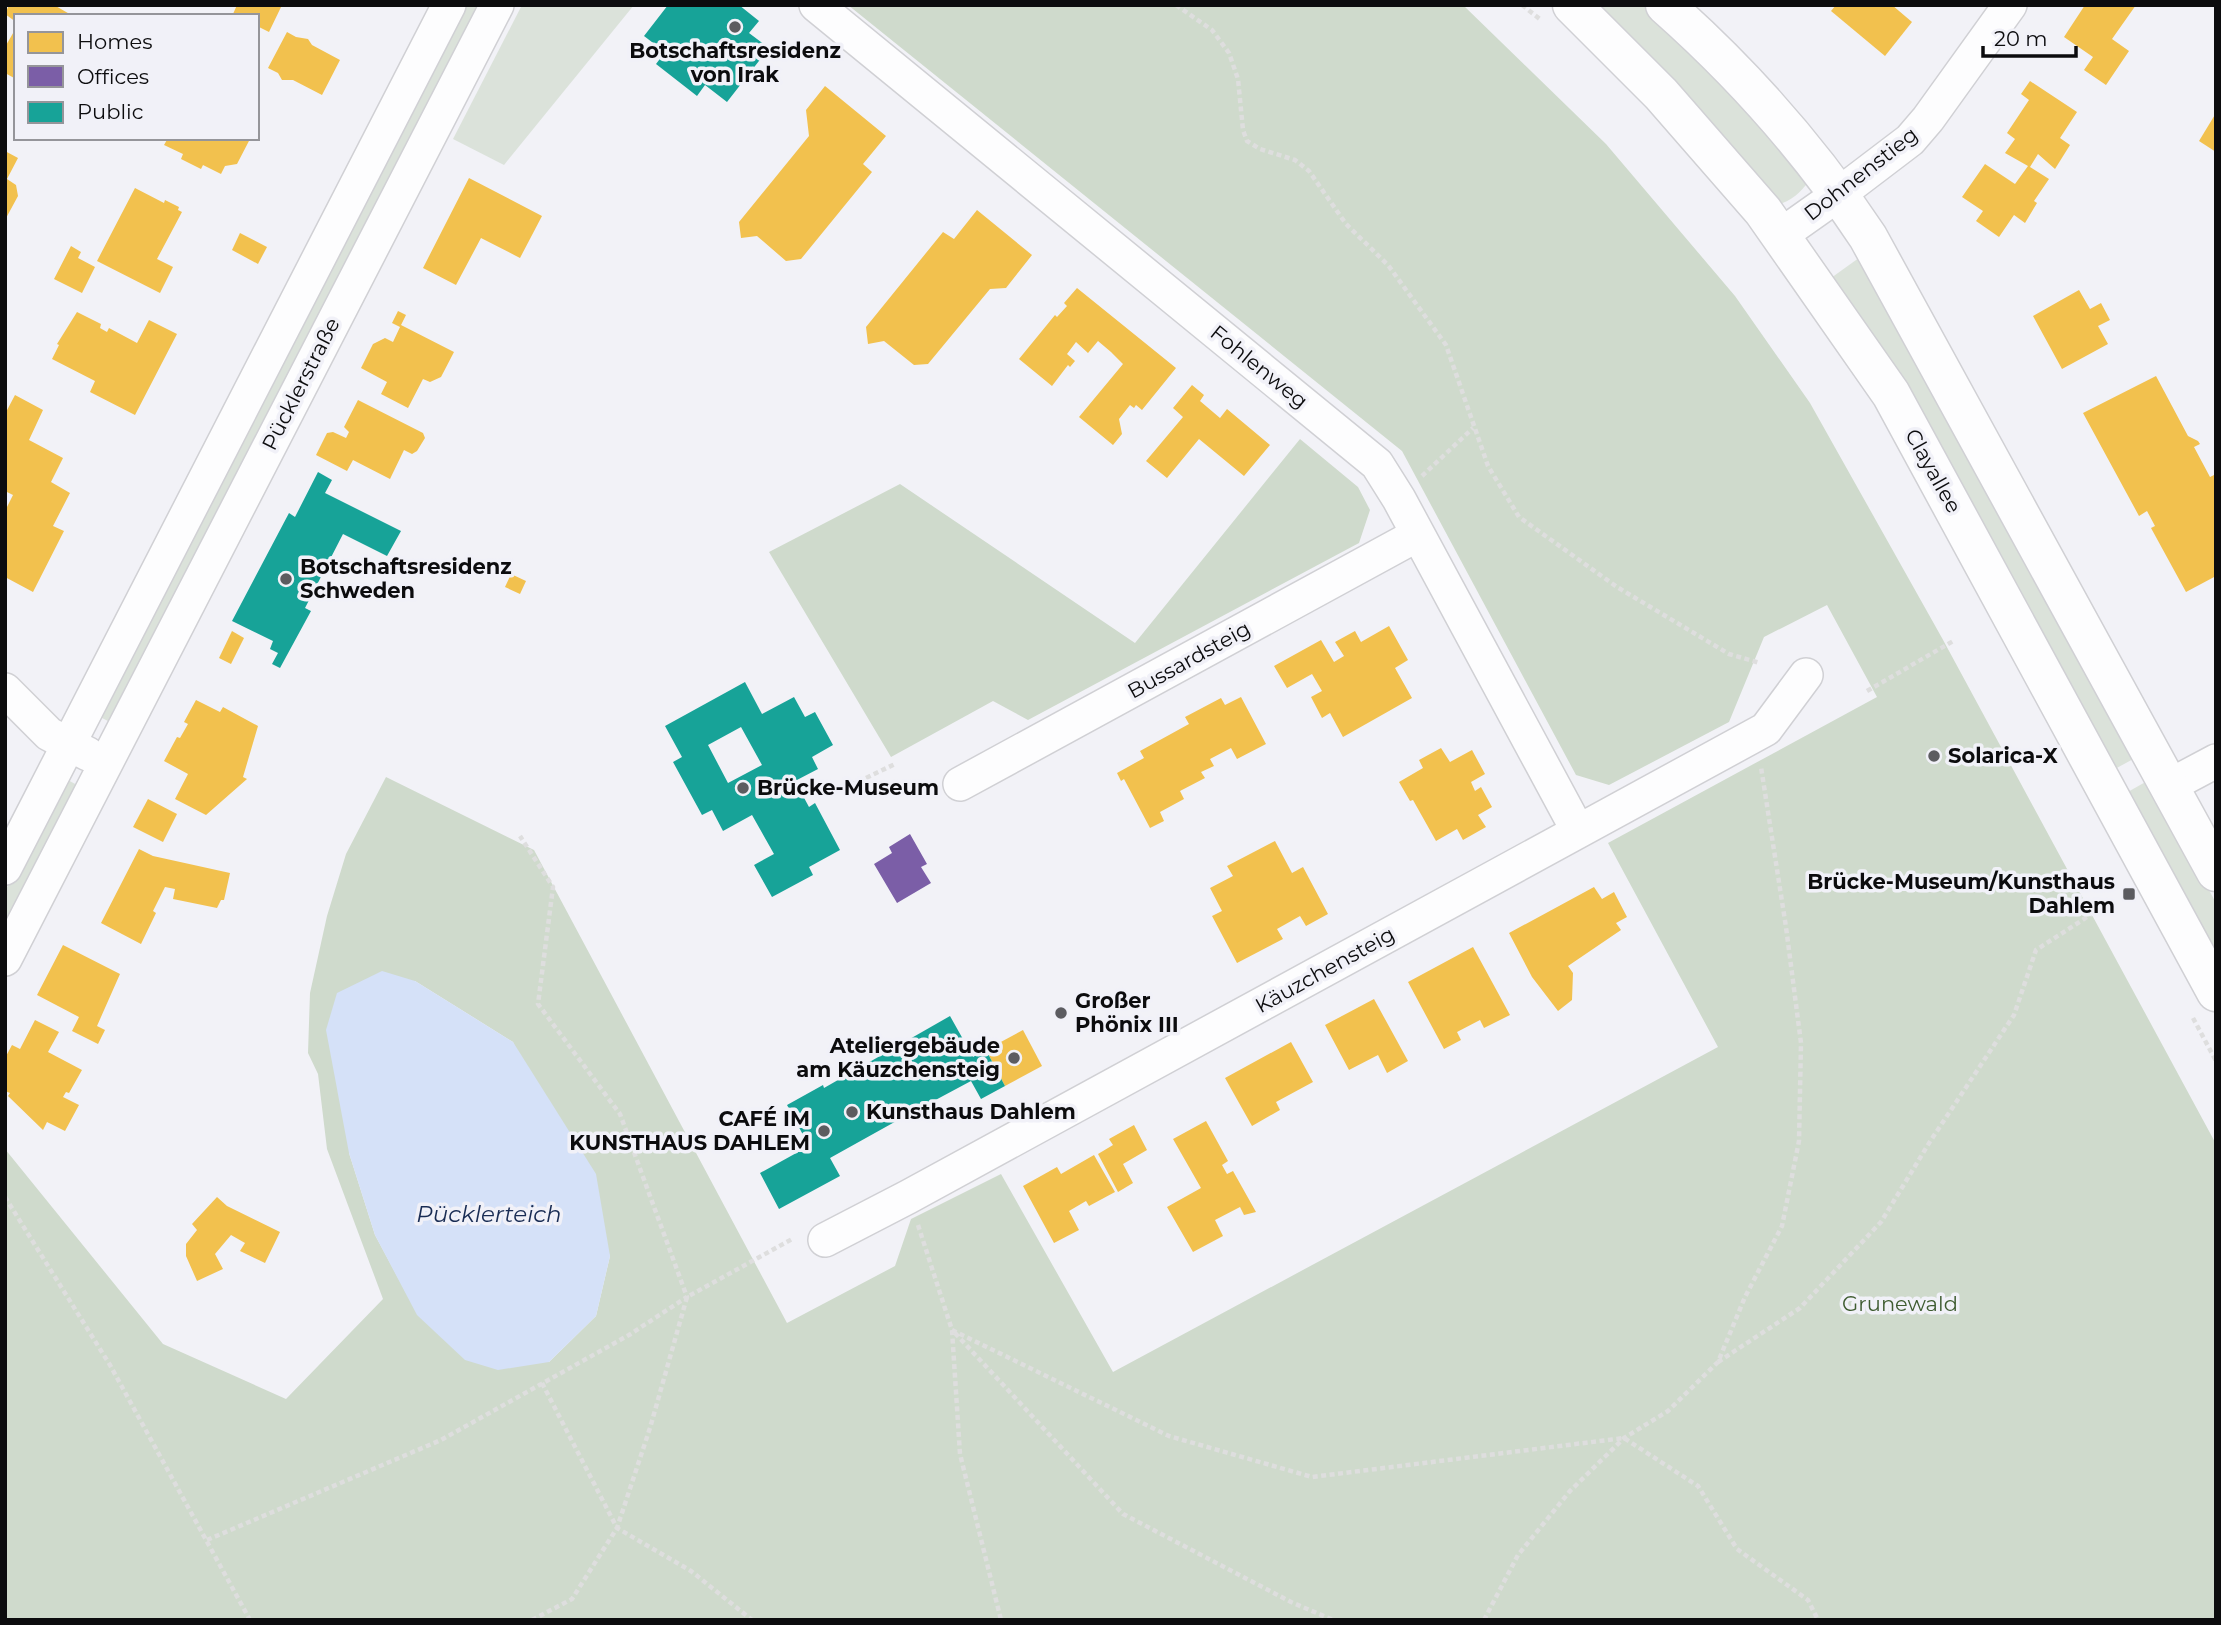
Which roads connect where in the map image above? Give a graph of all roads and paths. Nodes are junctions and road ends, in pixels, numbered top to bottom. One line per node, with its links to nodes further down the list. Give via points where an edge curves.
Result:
1 (449, 5): 18 (street, Pücklerstraße)
2 (497, 5): 21 (street, Pücklerstraße)
3 (816, 5): 12 (street, Fohlenweg, via 1377,464)
4 (1176, 5): 10 (path, via 1212,30 1229,53 1238,79 1247,141 1310,171 1346,224 1388,265 1446,345)
5 (1572, 5): 9 (main road, Clayallee, via 1661,94)
6 (1665, 5): 8 (main road, via 1774,111)
7 (2010, 5): 8 (street, Dohnenstieg, via 1910,139)
8 (1839, 194): 9 (street, Dohnenstieg); 24 (main road, via 1899,291)
9 (1781, 235): 32 (main road, Clayallee, via 1891,394)
10 (1473, 428): 11 (path); 14 (path, via 1488,466 1519,517 1617,587 1729,654)
11 (1418, 480)
12 (1417, 535): 23 (street, Bussardsteig); 26 (street, Fohlenweg)
13 (1955, 640): 17 (path)
14 (1760, 663)
15 (1806, 676): 26 (street, Käuzchensteig, via 1766,729)
16 (5, 690): 18 (street, via 49,734)
17 (1867, 691)
18 (69, 744): 21 (street); 28 (street, Pücklerstraße)
19 (1759, 756): 39 (path, via 1801,1044 1799,1140 1782,1226)
20 (2216, 761): 24 (street)
21 (106, 762): 31 (street, Pücklerstraße)
22 (895, 764): 25 (path, via 841,790)
23 (960, 783)
24 (2169, 786): 29 (main road)
25 (802, 794)
26 (1578, 831): 35 (street, Käuzchensteig)
27 (520, 836): 37 (path, via 554,887 538,1004 620,1114)
28 (5, 868)
29 (2216, 872)
30 (2101, 908): 39 (path, via 2036,950 2014,1015 1881,1222 1800,1308)
31 (5, 959)
32 (2216, 992)
33 (5, 1197): 43 (path, via 110,1365)
34 (915, 1214): 38 (path)
35 (825, 1240)
36 (779, 1246): 37 (path)
37 (687, 1297): 40 (path); 42 (path)
38 (952, 1330): 41 (path, via 1169,1436 1312,1477); 47 (path, via 960,1454); 48 (path, via 1123,1514)
39 (1718, 1362): 41 (path, via 1668,1411)
40 (542, 1384): 42 (path); 43 (path, via 441,1440)
41 (1624, 1438): 49 (path, via 1570,1492 1518,1555); 50 (path, via 1698,1486 1737,1549 1808,1600)
42 (617, 1528): 45 (path, via 572,1599); 46 (path, via 691,1572)
43 (207, 1540): 44 (path)
44 (250, 1620)
45 (532, 1620)
46 (752, 1620)
47 (1001, 1620)
48 (1333, 1620)
49 (1484, 1620)
50 (1818, 1620)

